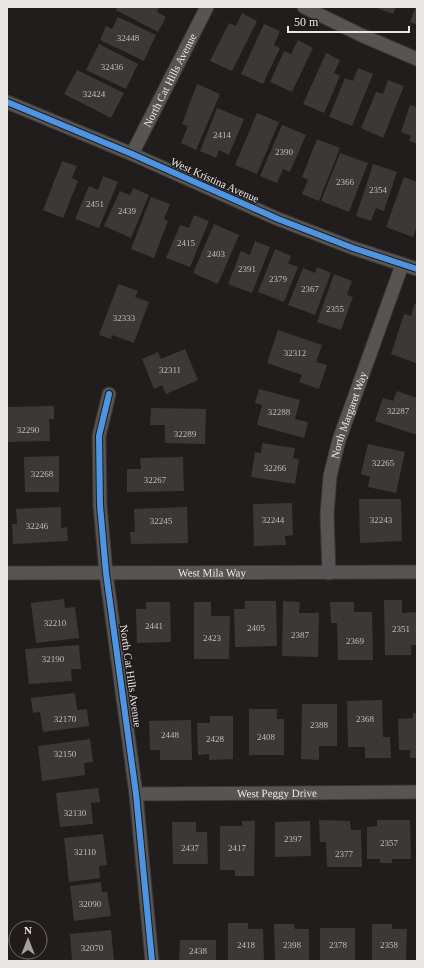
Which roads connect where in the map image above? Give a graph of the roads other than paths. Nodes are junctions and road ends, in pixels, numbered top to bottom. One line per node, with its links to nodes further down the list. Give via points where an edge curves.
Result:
1 (207, 7): 5 (street, North Cat Hills Avenue)
2 (304, 7): 3 (street)
3 (417, 59)
4 (7, 102): 5 (street, West Kristina Avenue)
5 (132, 154): 6 (street, West Kristina Avenue, via 278,219)
6 (402, 264): 7 (street, West Kristina Avenue); 10 (street, North Margaret Way, via 339,440 330,476 327,515)
7 (417, 269)
8 (109, 394): 9 (street, North Cat Hills Avenue, via 99,436 100,505)
9 (106, 572): 10 (street, West Mila Way); 12 (street, West Mila Way); 14 (street, North Cat Hills Avenue)
10 (329, 572): 11 (street, West Mila Way)
11 (417, 572)
12 (7, 573)
13 (417, 792): 14 (street, West Peggy Drive)
14 (136, 794): 15 (street, North Cat Hills Avenue)
15 (152, 961)

